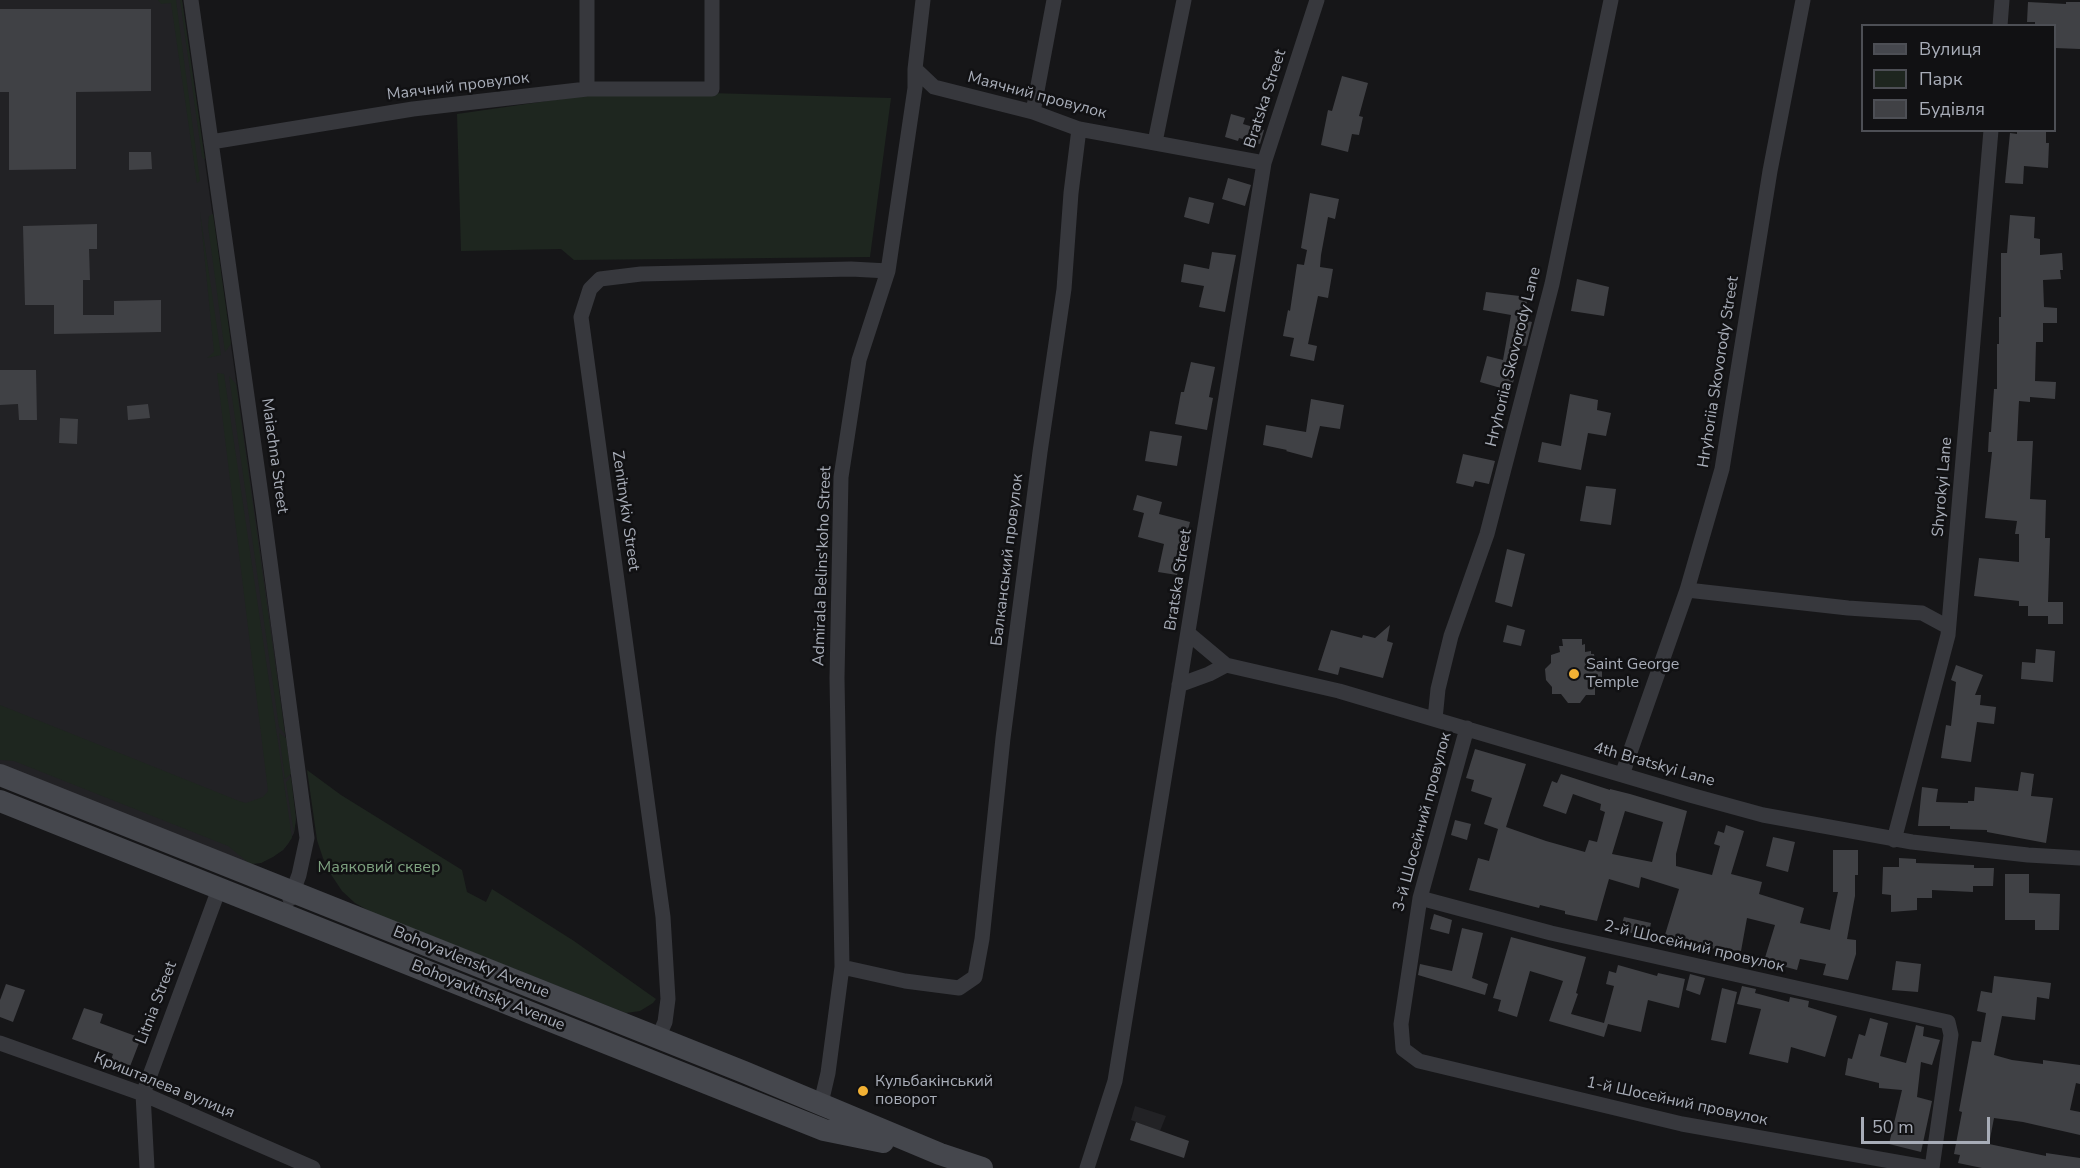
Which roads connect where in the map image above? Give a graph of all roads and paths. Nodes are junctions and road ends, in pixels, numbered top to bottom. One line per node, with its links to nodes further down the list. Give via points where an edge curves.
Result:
1 (191, 0): 17 (street, Maiachna Street)
2 (587, 0): 13 (street)
3 (712, 0): 13 (street, Маячний провулок, via 712,89)
4 (923, 0): 12 (street, Admirala Belins'koho Street)
5 (1054, 0): 14 (street)
6 (1184, 0): 18 (street)
7 (1317, 0): 19 (street, Bratska Street)
8 (1611, 0): 26 (street, Hryhoriia Skovorody Lane, via 1552,284 1487,534 1451,636)
9 (1803, 0): 21 (street, Hryhoriia Skovorody Street, via 1770,171 1722,469)
10 (2002, 0): 11 (street)
11 (2000, 24)
12 (915, 69): 14 (street, Маячний провулок, via 934,87); 20 (street, Admirala Belins'koho Street)
13 (587, 89): 17 (street, Маячний провулок, via 413,109)
14 (1033, 112): 15 (street, Маячний провулок)
15 (1079, 129): 18 (street, Маячний провулок); 37 (street, Балканський провулок, via 1064,289 975,977 958,988)
16 (1991, 132): 22 (street, Shyrokyi Lane)
17 (211, 142): 34 (street, Maiachna Street, via 307,838)
18 (1155, 142): 19 (street, Маячний провулок)
19 (1264, 163): 23 (street, Bratska Street)
20 (888, 271): 37 (street, Admirala Belins'koho Street, via 859,360 841,477 837,678); 38 (street, Zenitnykiv Street, via 640,274 600,279 590,289 581,317 663,917 669,999)
21 (1687, 590): 22 (street, via 1922,613); 29 (street, Hryhoriia Skovorody Street)
22 (1948, 627): 31 (street, Shyrokyi Lane)
23 (1189, 634): 24 (street, 4th Bratskyi Lane); 25 (street, Bratska Street)
24 (1226, 665): 25 (street); 26 (street, 4th Bratskyi Lane)
25 (1179, 686): 47 (street, Bratska Street, via 1115,1081)
26 (1435, 718): 27 (street, 4th Bratskyi Lane)
27 (1467, 728): 29 (street, 4th Bratskyi Lane); 35 (street, 3-й Шосейний провулок)
28 (0, 775): 34 (main road, Bohoyavlensky Avenue)
29 (1622, 775): 31 (street, 4th Bratskyi Lane, via 1763,815)
30 (0, 801): 33 (main road, Bohoyavltnsky Avenue)
31 (1894, 840): 32 (street, 4th Bratskyi Lane)
32 (2080, 858)
33 (219, 889): 36 (main road, Bohoyavltnsky Avenue); 41 (street, Litnia Street)
34 (292, 892): 36 (street, Maiachna Street); 38 (main road, Bohoyavlensky Avenue)
35 (1420, 898): 40 (street, 3-й Шосейний провулок, via 1401,1024 1403,1049); 48 (street, 2-й Шосейний провулок, via 1562,935 1948,1022 1951,1035)
36 (283, 915): 43 (main road, Bohoyavltnsky Avenue, via 824,1130)
37 (842, 967): 42 (street, Admirala Belins'koho Street)
38 (658, 1038): 42 (main road, Bohoyavlensky Avenue)
39 (0, 1043): 41 (street, Кришталева вулиця)
40 (1419, 1061): 48 (street, 1-й Шосейний провулок, via 1682,1124)
41 (142, 1094): 44 (street, Litnia Street); 45 (street, Кришталева вулиця)
42 (821, 1103): 43 (main road, Bohoyavlensky Avenue)
43 (940, 1154): 46 (main road, Bohoyavltnsky Avenue)
44 (147, 1168)
45 (313, 1168)
46 (982, 1168)
47 (1087, 1168)
48 (1931, 1168)

